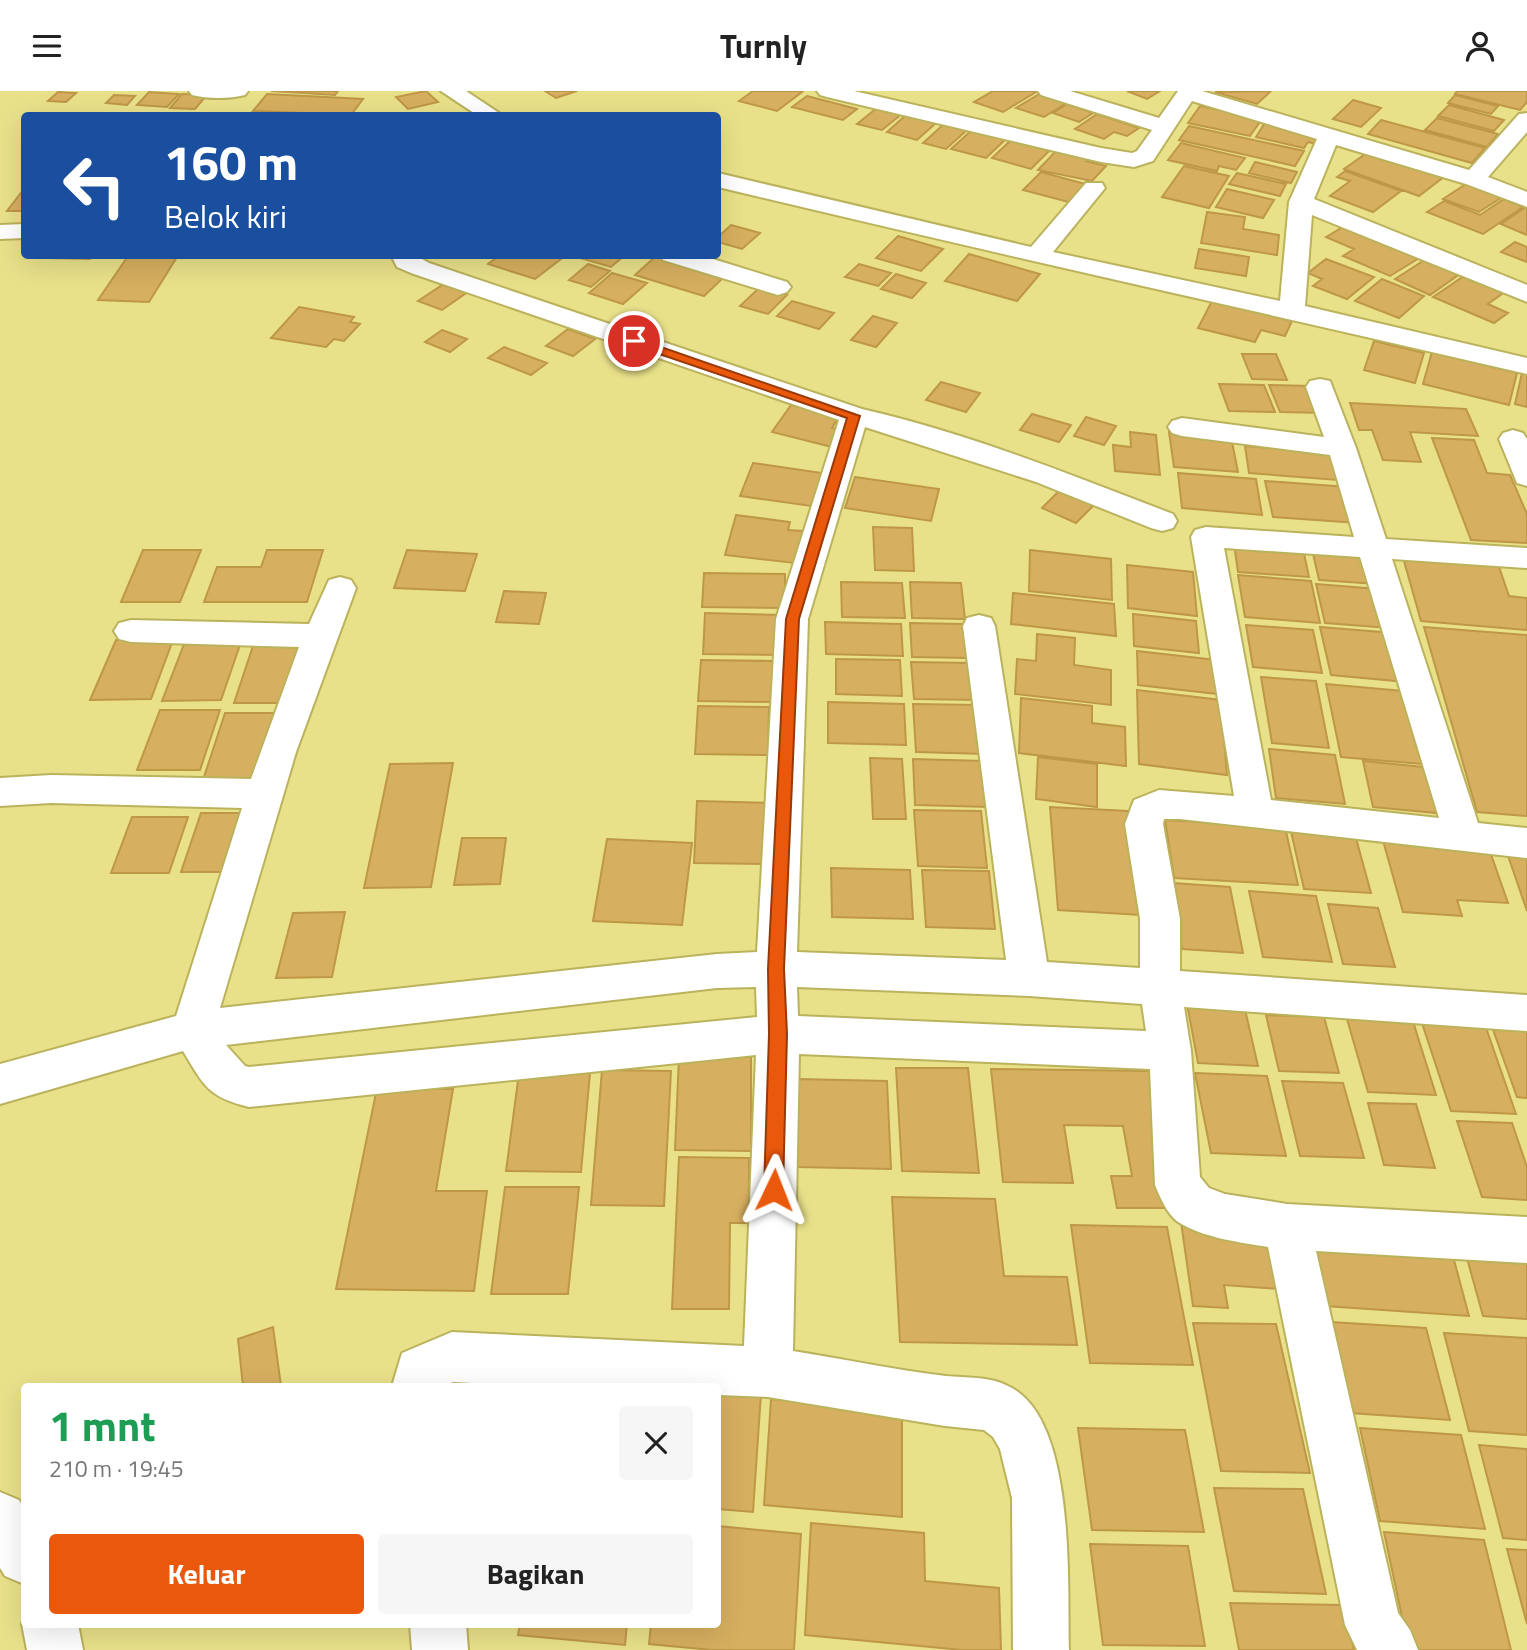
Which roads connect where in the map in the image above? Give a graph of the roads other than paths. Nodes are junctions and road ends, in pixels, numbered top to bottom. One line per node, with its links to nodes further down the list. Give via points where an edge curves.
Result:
1 (199, 91): 2 (street)
2 (238, 91)
3 (827, 91): 9 (street, via 1122,159 1145,156)
4 (1048, 91): 9 (street)
5 (459, 92): 7 (street)
6 (1188, 92): 9 (street); 10 (street)
7 (487, 112)
8 (1526, 121): 11 (street)
9 (1162, 126)
10 (1329, 135): 11 (street); 15 (street)
11 (1474, 179): 14 (street)
12 (721, 181): 18 (street)
13 (1094, 188): 18 (street)
14 (1527, 200)
15 (1301, 202): 22 (street); 23 (street)
16 (21, 231): 17 (street)
17 (0, 232)
18 (1037, 255): 23 (street)
19 (405, 259): 26 (street)
20 (685, 259): 21 (street)
21 (778, 287)
22 (1527, 294)
23 (1292, 311): 24 (street)
24 (1527, 366)
25 (1320, 387): 29 (street)
26 (854, 416): 31 (street, via 1046,476); 43 (street, via 792,619)
27 (1182, 427): 29 (street)
28 (1514, 439): 30 (street)
29 (1342, 448): 32 (street)
30 (1527, 477)
31 (1162, 521)
32 (1373, 548): 33 (street); 40 (street, via 1206,537); 41 (street)
33 (1527, 558)
34 (340, 588): 37 (street)
35 (979, 626): 44 (street)
36 (131, 631): 37 (street)
37 (319, 636): 39 (street)
38 (0, 792): 39 (street)
39 (265, 794): 47 (street)
40 (1255, 813): 41 (street); 45 (street, via 1159,804 1147,810 1146,843 1160,919)
41 (1463, 836): 42 (street)
42 (1527, 843)
43 (776, 969): 44 (street); 47 (street, via 717,971); 48 (street)
44 (1028, 978): 45 (street)
45 (1160, 988): 46 (street); 49 (street)
46 (1527, 1013)
47 (192, 1030): 48 (street, via 232,1083 249,1087); 50 (street)
48 (778, 1034): 49 (street); 53 (street)
49 (1170, 1051): 51 (street, via 1178,1185 1192,1205 1225,1217)
50 (0, 1084)
51 (1287, 1227): 52 (street); 62 (street, via 1374,1625)
52 (1527, 1240)
53 (768, 1372): 54 (street, via 452,1357 420,1371); 61 (street, via 993,1405 1011,1419 1024,1440 1038,1499)
54 (418, 1383)
55 (0, 1519): 56 (street)
56 (21, 1552)
57 (51, 1628): 59 (street)
58 (438, 1628): 60 (street)
59 (55, 1650)
60 (440, 1650)
61 (1041, 1650)
62 (1390, 1650)

